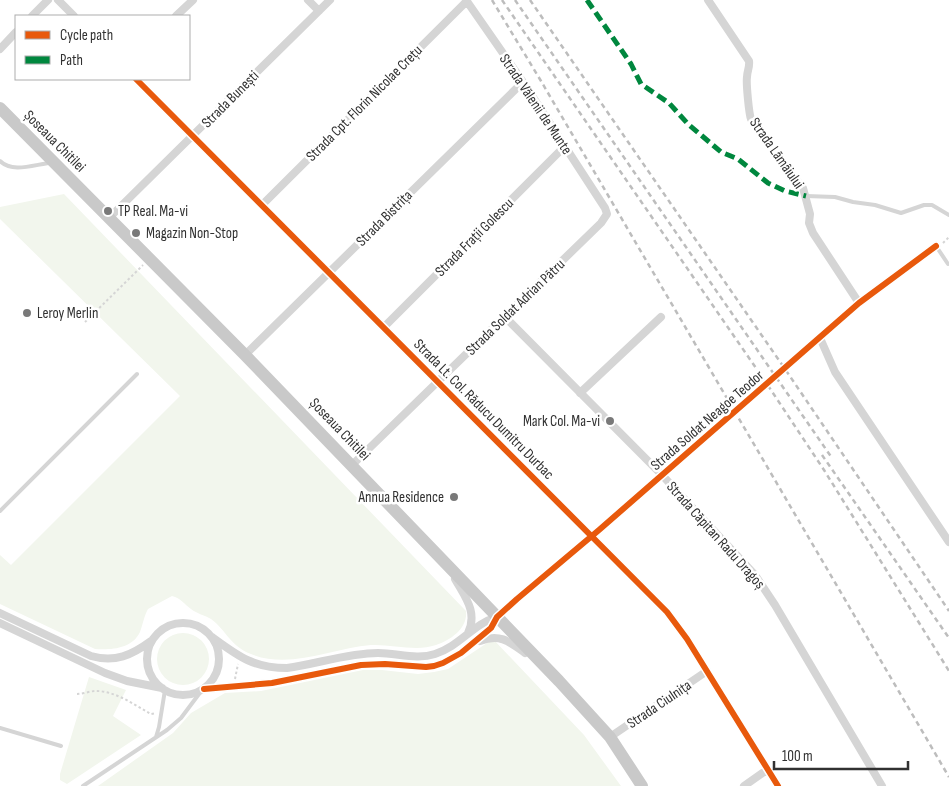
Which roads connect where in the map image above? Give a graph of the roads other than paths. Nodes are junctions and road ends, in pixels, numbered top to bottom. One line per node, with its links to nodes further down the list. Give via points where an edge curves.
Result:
1 (48, 0): 9 (street)
2 (58, 0): 10 (street)
3 (193, 0): 11 (street)
4 (308, 0): 8 (street)
5 (330, 0): 8 (street, Strada Bunești)
6 (708, 0): 21 (street, Strada Lămâiului, via 749,61 746,79 751,119)
7 (466, 1): 15 (street, Strada Vălenii de Munte); 22 (street, Strada Cpt. Florin Nicolae Crețu)
8 (319, 11): 17 (street, Strada Bunești)
9 (33, 15)
10 (73, 15)
11 (177, 15)
12 (15, 33): 13 (street)
13 (0, 49)
14 (137, 80): 17 (street, Strada Lt. Col. Răducu Dumitru Durbac)
15 (523, 82): 18 (street, Strada Vălenii de Munte); 28 (street, Strada Bistrița)
16 (0, 108): 20 (main road, Șoseaua Chitilei)
17 (192, 136): 22 (street, Strada Lt. Col. Răducu Dumitru Durbac); 25 (street, Strada Bunești)
18 (565, 146): 23 (street, Strada Vălenii de Munte); 32 (street, Strada Frații Golescu)
19 (0, 161): 20 (lane, via 12,168)
20 (54, 163): 25 (main road, Șoseaua Chitilei)
21 (806, 196): 24 (lane, via 835,197 901,213 932,205); 29 (street, Strada Lămâiului, via 813,233)
22 (262, 206): 28 (street, Strada Lt. Col. Răducu Dumitru Durbac)
23 (605, 208): 30 (street, Strada Soldat Adrian Pătru, via 605,219)
24 (949, 214)
25 (109, 218): 34 (main road, Șoseaua Chitilei)
26 (936, 246): 27 (lane); 29 (street, Strada Soldat Neagoe Teodor)
27 (948, 264)
28 (330, 272): 32 (street, Strada Lt. Col. Răducu Dumitru Durbac); 34 (street, Strada Bistrița)
29 (860, 303): 33 (street, Strada Soldat Neagoe Teodor)
30 (505, 317): 36 (street, Strada Soldat Adrian Pătru); 37 (street, Strada Căpitan Radu Dragoș)
31 (661, 317): 37 (street)
32 (384, 327): 36 (street, Strada Lt. Col. Răducu Dumitru Durbac)
33 (820, 338): 39 (street, Strada Soldat Neagoe Teodor); 42 (street, via 835,372)
34 (245, 355): 38 (main road, Șoseaua Chitilei)
35 (137, 374): 40 (lane)
36 (439, 382): 38 (street, Strada Soldat Adrian Pătru); 41 (street, Strada Lt. Col. Răducu Dumitru Durbac)
37 (580, 393): 39 (street, Strada Căpitan Radu Dragoș)
38 (352, 466): 43 (main road, Șoseaua Chitilei)
39 (662, 475): 41 (street, Strada Soldat Neagoe Teodor); 64 (street, Strada Căpitan Radu Dragoș, via 745,563 765,589)
40 (0, 510)
41 (593, 536): 45 (street, Strada Soldat Neagoe Teodor); 52 (street, Strada Lt. Col. Răducu Dumitru Durbac, via 667,612)
42 (949, 542)
43 (449, 568): 45 (main road, Șoseaua Chitilei); 47 (street, via 472,608)
44 (0, 613): 49 (street, via 100,659 130,655)
45 (497, 617): 47 (street, via 484,621); 50 (street, via 491,628); 51 (main road, Șoseaua Chitilei)
46 (0, 623): 53 (street, via 105,674)
47 (468, 634): 48 (street, via 433,655 378,653 281,668 263,667 239,657)
48 (212, 636): 49 (street, via 204,628 180,622 158,631); 54 (street, via 217,645 219,664 211,682)
49 (151, 641): 53 (street, via 147,651 148,666 154,681)
50 (475, 642): 51 (street, via 491,638 508,640); 54 (street, via 443,664 426,668 361,665 272,683)
51 (550, 672): 57 (main road, Șoseaua Chitilei)
52 (707, 672): 57 (street, Strada Ciulnița); 59 (street, Strada Lt. Col. Răducu Dumitru Durbac)
53 (163, 689): 54 (street, via 179,695); 56 (lane)
54 (203, 689): 56 (lane, via 180,720)
55 (0, 728): 58 (lane)
56 (156, 737): 60 (lane)
57 (610, 737): 61 (main road, Șoseaua Chitilei)
58 (61, 746)
59 (768, 769): 62 (street); 63 (street, Strada Lt. Col. Răducu Dumitru Durbac)
60 (83, 786)
61 (642, 786)
62 (744, 786)
63 (778, 786)
64 (882, 786)

